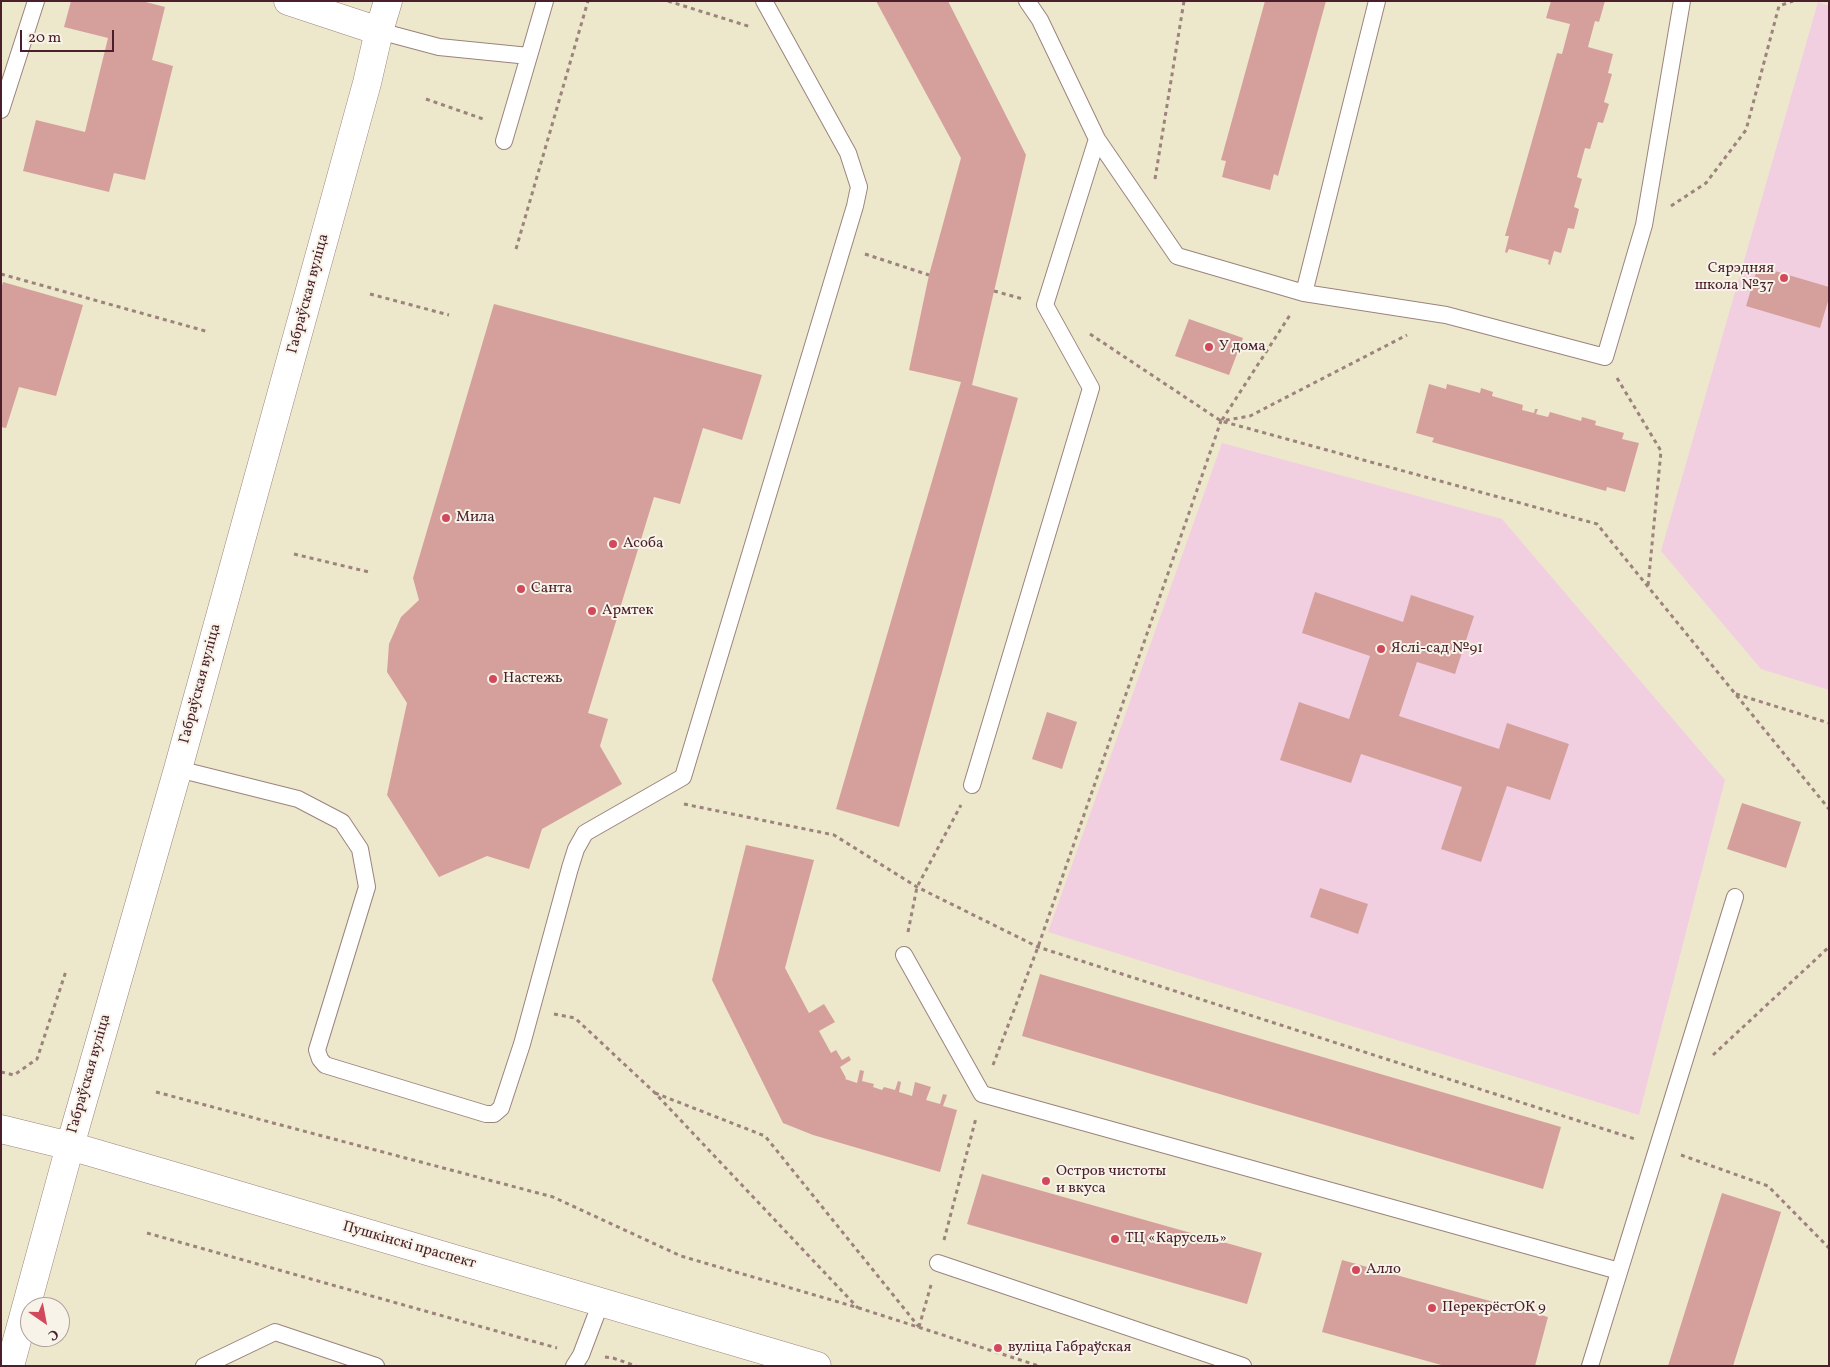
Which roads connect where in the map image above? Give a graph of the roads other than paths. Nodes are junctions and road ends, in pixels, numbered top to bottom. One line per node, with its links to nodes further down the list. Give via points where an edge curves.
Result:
1 (36, 1): 11 (lane)
2 (288, 1): 9 (main road)
3 (388, 1): 9 (main road, Габраўская вуліца)
4 (545, 1): 10 (lane)
5 (764, 1): 15 (lane, via 848,153 859,187 683,777 585,833 576,849 501,1108 494,1114 486,1114 325,1065 317,1050 367,887 360,849 342,822 298,799)
6 (1027, 1): 13 (lane, via 1040,20)
7 (1377, 1): 14 (lane)
8 (1682, 1): 14 (lane, via 1644,225 1605,357 1446,315)
9 (379, 31): 10 (lane, via 440,47); 15 (main road, Габраўская вуліца)
10 (529, 56): 12 (lane)
11 (1, 110)
12 (506, 134)
13 (1097, 139): 14 (lane, via 1177,256); 16 (lane, via 1045,305 1091,388)
14 (1304, 293)
15 (178, 769): 20 (main road, Габраўская вуліца)
16 (972, 785)
17 (1735, 897): 22 (lane)
18 (904, 955): 22 (lane, via 982,1094)
19 (1, 1129): 20 (main road, Пушкінскі праспект)
20 (70, 1146): 23 (main road, Пушкінскі праспект); 25 (main road, Габраўская вуліца)
21 (938, 1262): 29 (lane)
22 (1619, 1271): 30 (lane)
23 (601, 1302): 24 (lane); 28 (main road, Пушкінскі праспект)
24 (580, 1362)
25 (10, 1366)
26 (204, 1366): 27 (lane, via 275,1332)
27 (376, 1366)
28 (817, 1366)
29 (1243, 1366)
30 (1590, 1366)

